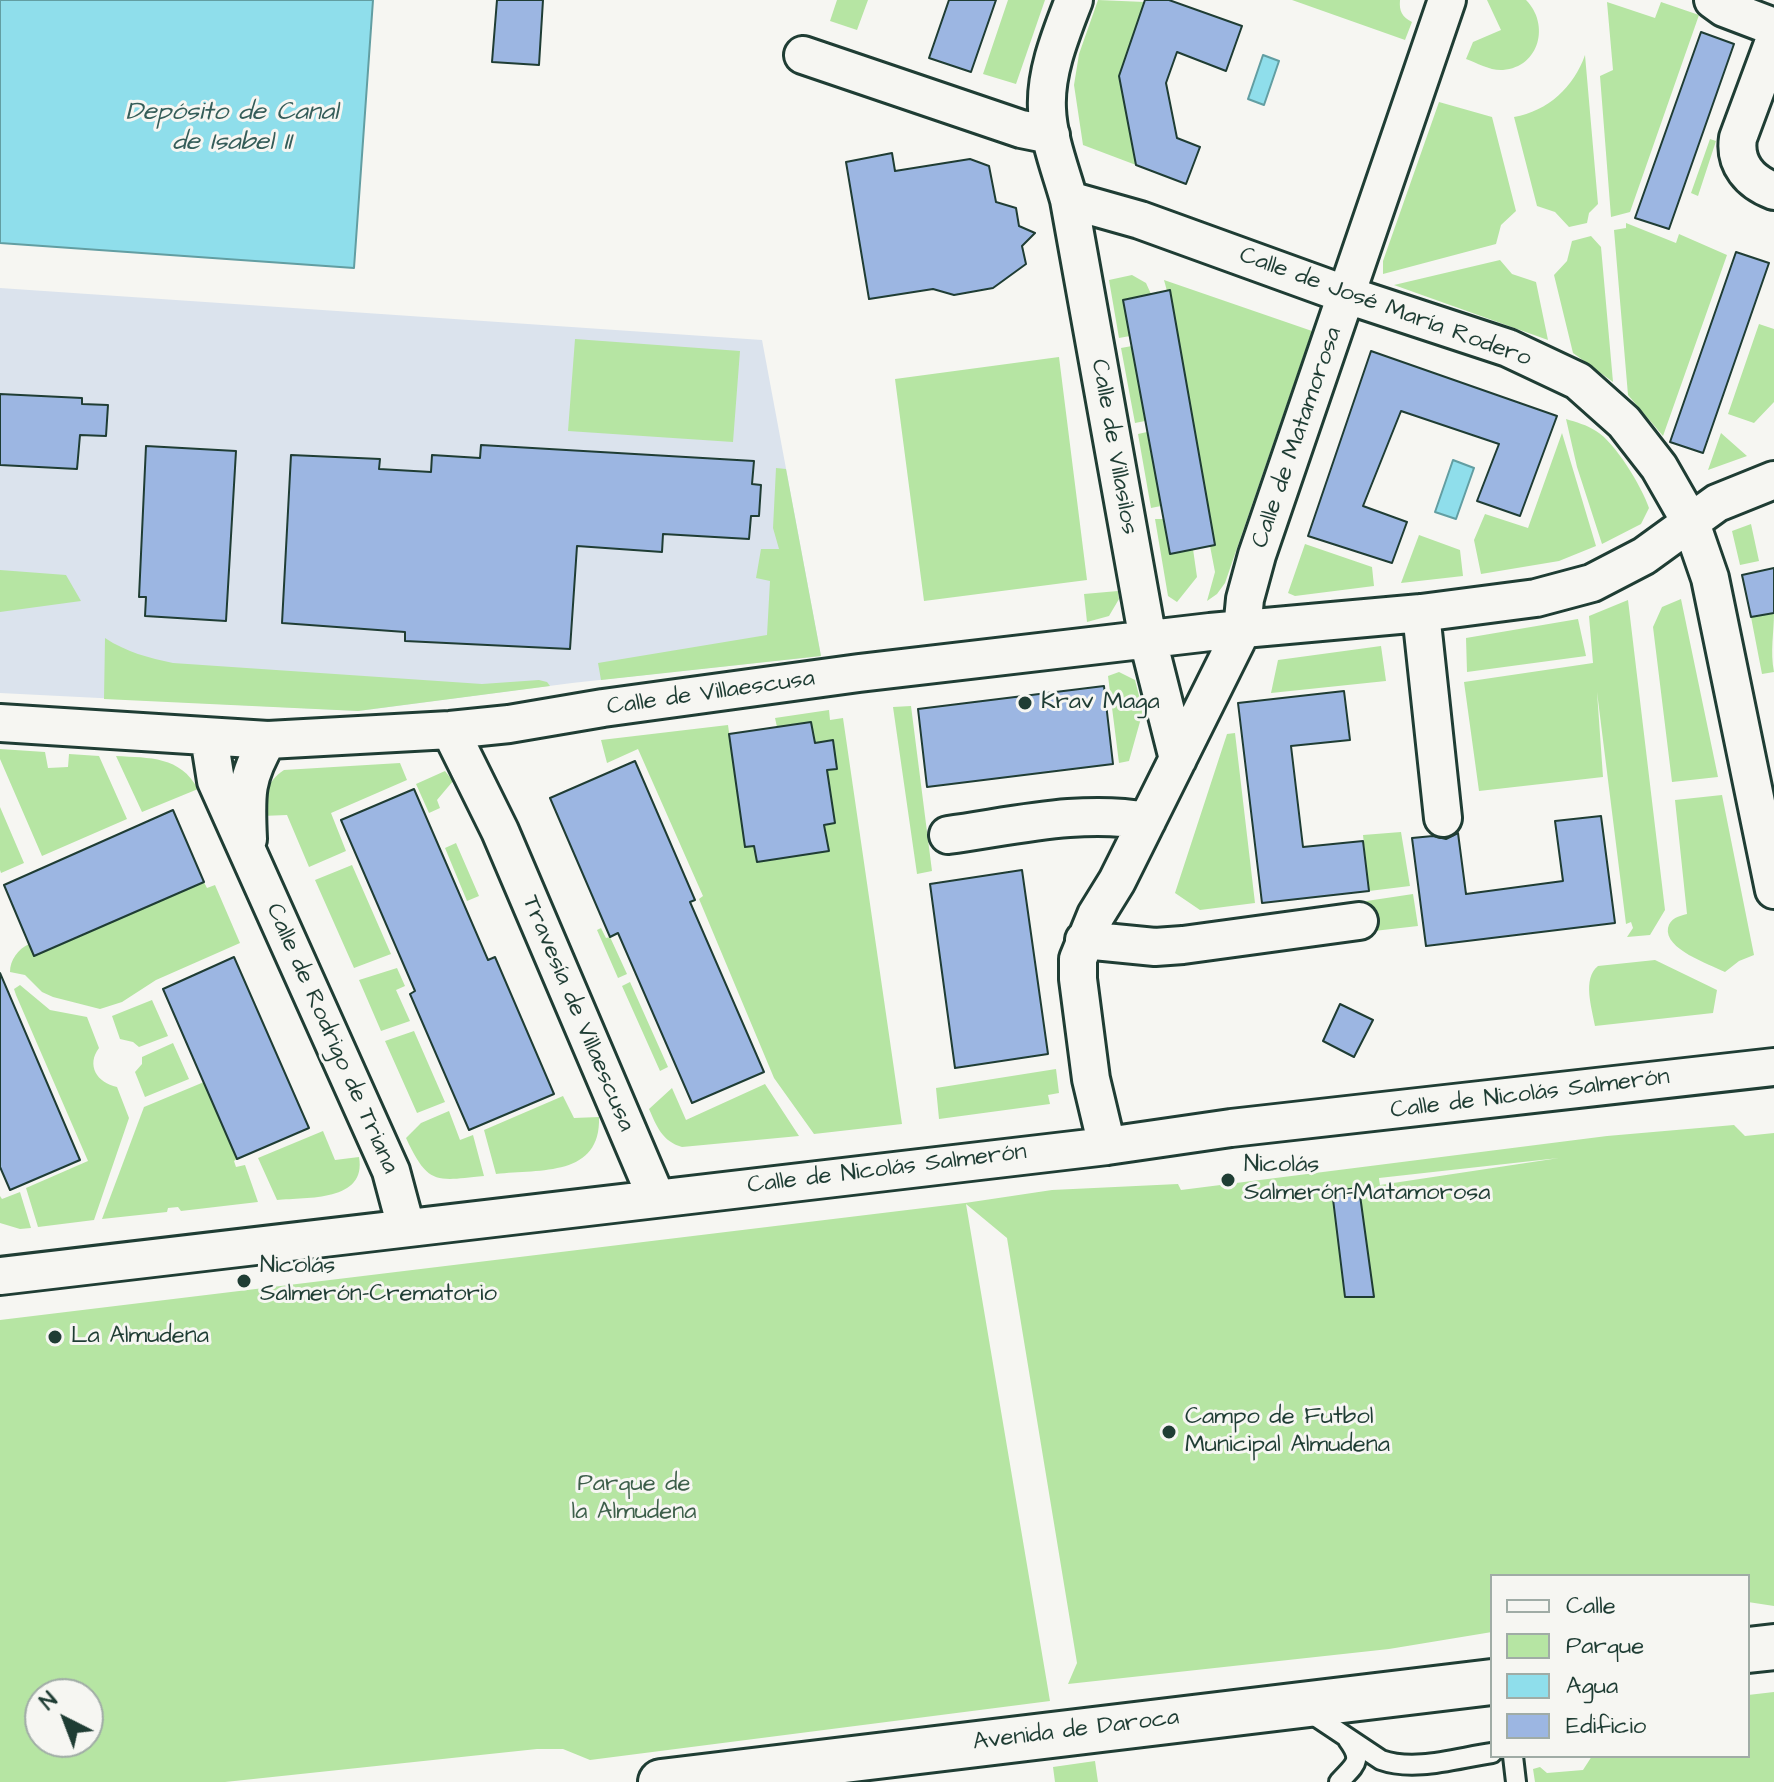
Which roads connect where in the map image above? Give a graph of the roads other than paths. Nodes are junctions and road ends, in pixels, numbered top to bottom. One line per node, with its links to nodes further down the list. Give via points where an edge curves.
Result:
1 (1074, 0): 7 (street, Calle de Villasilos, via 1051,69)
2 (1447, 0): 10 (street, Calle de Matamorosa)
3 (1713, 0): 4 (street)
4 (1774, 27)
5 (1774, 41): 8 (street, via 1736,151 1747,175)
6 (803, 55): 7 (street)
7 (1051, 135): 9 (street, Calle de Villasilos)
8 (1774, 191)
9 (1069, 200): 10 (street, Calle de José María Rodero, via 1140,220); 15 (street, Calle de Villasilos)
10 (1347, 295): 12 (street, Calle de José María Rodero, via 1508,348 1578,381 1624,422 1659,467); 14 (street, Calle de Matamorosa, via 1257,555)
11 (1774, 480): 12 (street, Calle de Villaescusa, via 1717,503)
12 (1691, 523): 13 (street, Calle de Villaescusa, via 1592,583 1536,598); 27 (street, Calle de José María Rodero, via 1710,578)
13 (1421, 613): 14 (street, Calle de Villaescusa); 22 (street)
14 (1242, 630): 15 (street, Calle de Villaescusa); 21 (street, Calle de Matamorosa)
15 (1148, 640): 17 (street, Calle de Villaescusa, via 745,688); 21 (street, Calle de Villasilos)
16 (0, 723): 19 (street, Calle de Villaescusa)
17 (509, 724): 18 (street, Calle de Villaescusa); 24 (street, Travesía de Villaescusa, via 490,760)
18 (450, 730): 20 (street, Calle de Villaescusa); 24 (street, Travesía de Villaescusa)
19 (209, 737): 20 (street, Calle de Villaescusa); 26 (street, Calle de Rodrigo de Triana, via 216,781)
20 (268, 740): 26 (street, Calle de Rodrigo de Triana, via 246,792)
21 (1178, 759): 23 (street, Calle de Matamorosa)
22 (1443, 818)
23 (1147, 821): 25 (street, via 1091,815); 29 (street, Calle de Matamorosa)
24 (500, 831): 32 (street, Travesía de Villaescusa)
25 (948, 835)
26 (249, 853): 33 (street, Calle de Rodrigo de Triana, via 391,1171)
27 (1774, 890)
28 (1359, 921): 29 (street, via 1155,947)
29 (1084, 940): 31 (street, Calle de Matamorosa, via 1078,979 1091,1079)
30 (1774, 1067): 31 (street, Calle de Nicolás Salmerón)
31 (1107, 1146): 32 (street, Calle de Nicolás Salmerón)
32 (656, 1197): 33 (street, Calle de Nicolás Salmerón)
33 (406, 1227): 34 (street, Calle de Nicolás Salmerón)
34 (0, 1276)
35 (1774, 1647): 36 (street)
36 (1750, 1650)
37 (1490, 1682): 38 (street, Avenida de Daroca)
38 (1300, 1706): 39 (lane); 43 (street, Avenida de Daroca)
39 (1348, 1740): 42 (lane); 44 (lane, via 1357,1752 1356,1763)
40 (1490, 1753): 42 (lane)
41 (1513, 1758): 45 (lane)
42 (1403, 1773)
43 (661, 1782)
44 (1339, 1782)
45 (1516, 1782)

